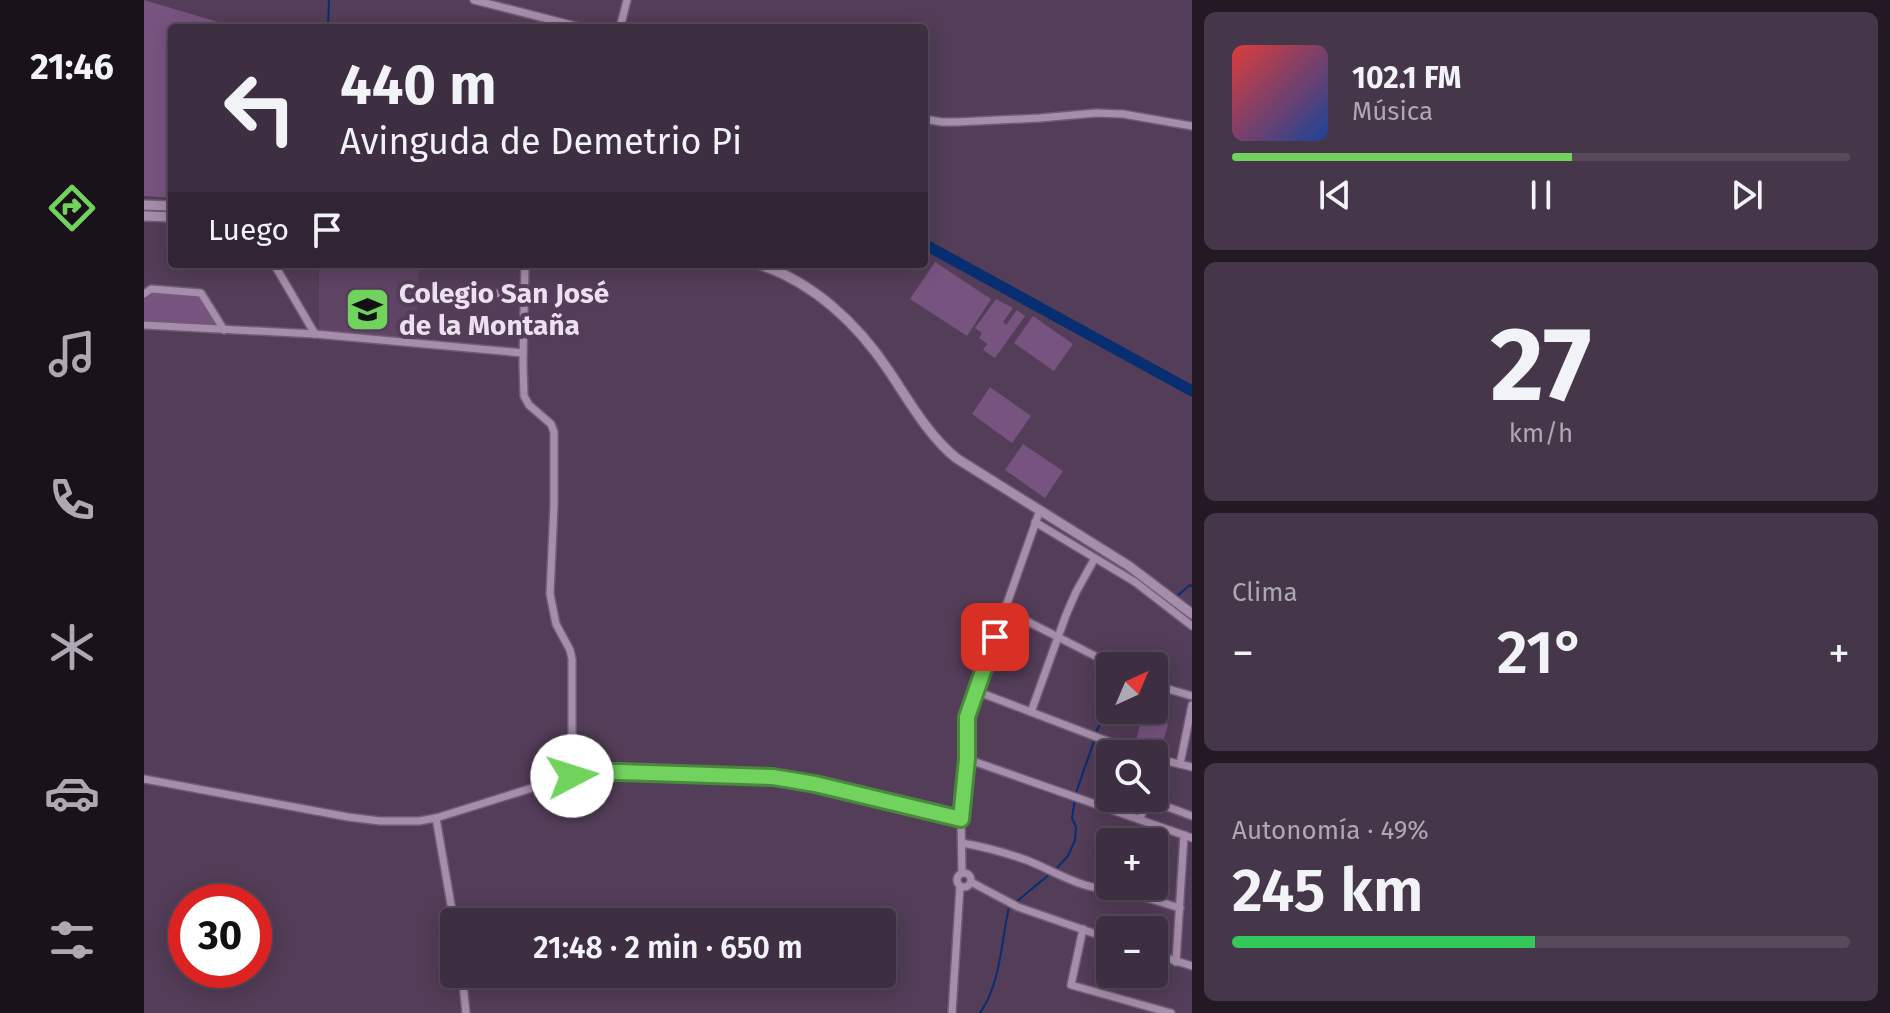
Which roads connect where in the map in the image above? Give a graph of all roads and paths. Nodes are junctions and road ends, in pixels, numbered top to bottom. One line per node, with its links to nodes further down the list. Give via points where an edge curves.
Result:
1 (474, 0): 3 (street)
2 (627, 0): 4 (street)
3 (567, 24)
4 (621, 24)
5 (928, 120): 6 (street, via 1096,113)
6 (1192, 126)
7 (144, 205): 8 (street)
8 (168, 206)
9 (144, 216): 10 (street)
10 (168, 217)
11 (276, 268): 19 (street)
12 (525, 268): 16 (street)
13 (767, 268): 21 (street, via 821,297 871,346 947,451)
14 (452, 291): 16 (street)
15 (144, 294): 18 (street, via 151,289 201,293)
16 (525, 295): 20 (street)
17 (144, 325): 18 (street)
18 (224, 330): 19 (street)
19 (315, 334): 20 (street)
20 (523, 353): 39 (street, via 525,399 554,432 550,594 572,659)
21 (1040, 510): 22 (street); 25 (street, via 1129,566)
22 (1035, 522): 23 (street); 24 (street)
23 (1095, 558): 26 (street); 27 (street)
24 (1005, 610): 27 (street); 30 (street)
25 (1192, 614)
26 (1192, 626)
27 (1058, 636): 28 (street); 33 (street)
28 (1096, 656)
29 (1168, 689): 31 (street)
30 (976, 691): 33 (street); 35 (street, via 966,725)
31 (1192, 696)
32 (1192, 705): 37 (street)
33 (1031, 712): 34 (street)
34 (1104, 740)
35 (967, 759): 41 (street); 45 (street)
36 (1168, 761): 37 (street)
37 (1180, 764): 38 (street)
38 (1192, 767)
39 (572, 776): 44 (street); 45 (street, via 619,772 773,777)
40 (144, 779): 44 (street, via 348,817)
41 (1096, 804)
42 (1119, 812): 46 (street)
43 (1192, 816): 46 (street, via 1149,800)
44 (436, 818): 52 (street)
45 (961, 819): 48 (street)
46 (1140, 819): 47 (street)
47 (1188, 837): 53 (street)
48 (962, 843): 49 (street); 53 (street, via 1005,853 1098,889)
49 (962, 873): 50 (street); 51 (street, via 957,877)
50 (971, 882): 51 (street); 54 (street, via 1012,905)
51 (960, 886): 61 (street)
52 (452, 908)
53 (1180, 908): 57 (street)
54 (1083, 929): 55 (street); 62 (street, via 1071,985)
55 (1096, 934)
56 (1168, 959): 57 (street)
57 (1176, 962): 58 (street)
58 (1192, 966)
59 (463, 988): 60 (street)
60 (466, 1013)
61 (952, 1013)
62 (1171, 1013)

